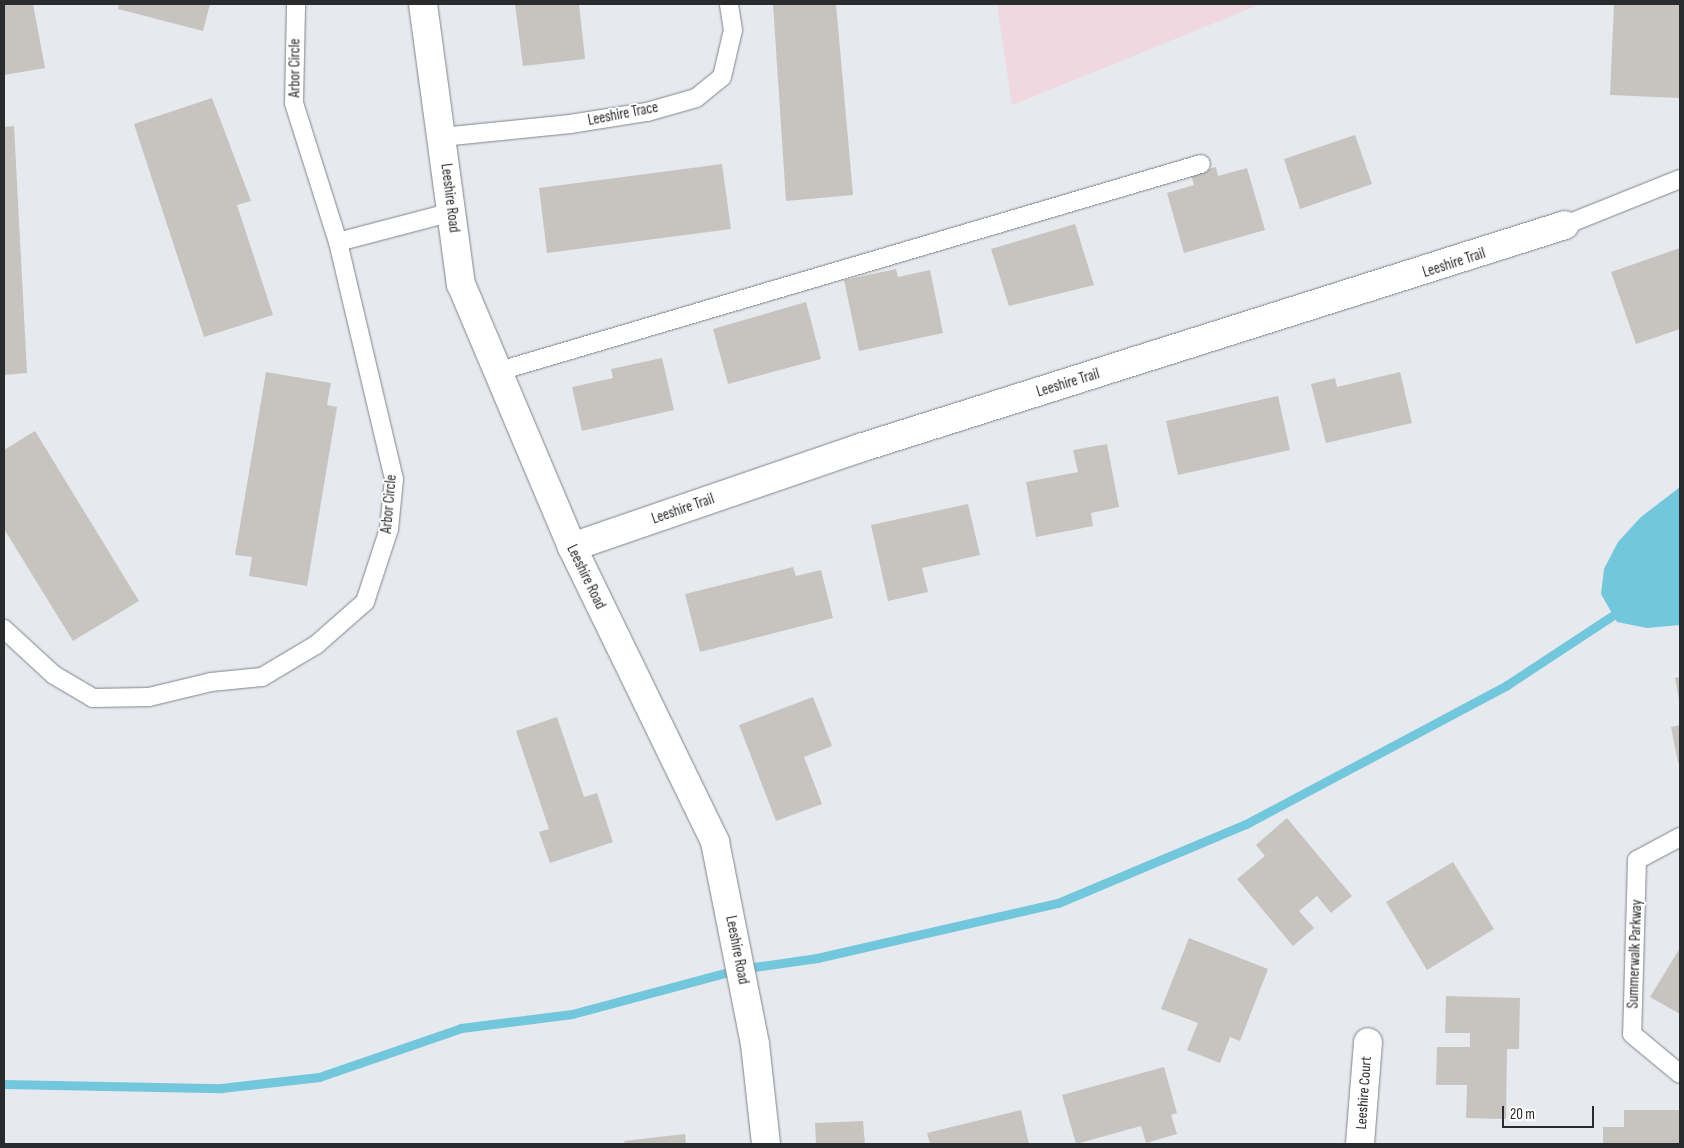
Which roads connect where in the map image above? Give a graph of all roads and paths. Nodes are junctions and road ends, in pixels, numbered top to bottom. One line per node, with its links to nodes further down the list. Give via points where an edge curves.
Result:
1 (296, 4): 9 (lane, Arbor Circle, via 294,103)
2 (423, 4): 4 (street, Leeshire Road)
3 (729, 4): 4 (lane, Leeshire Trace, via 733,30 722,77 696,98 647,112 570,124)
4 (442, 137): 7 (street, Leeshire Road)
5 (1201, 164): 10 (lane)
6 (1680, 179): 8 (lane)
7 (452, 212): 9 (lane); 10 (street, Leeshire Road, via 461,284)
8 (1565, 225): 11 (street, Leeshire Trail, via 860,448)
9 (338, 242): 12 (lane, Arbor Circle, via 394,479 390,529 365,602 316,645 262,677 211,682 149,697 92,698 54,675)
10 (496, 372): 11 (street, Leeshire Road)
11 (572, 548): 16 (street, Leeshire Road, via 715,842 756,1044)
12 (4, 629)
13 (1680, 837): 15 (lane, Summerwalk Parkway, via 1637,860 1632,1034)
14 (1368, 1042): 17 (street, Leeshire Court)
15 (1680, 1074)
16 (766, 1144)
17 (1360, 1144)

